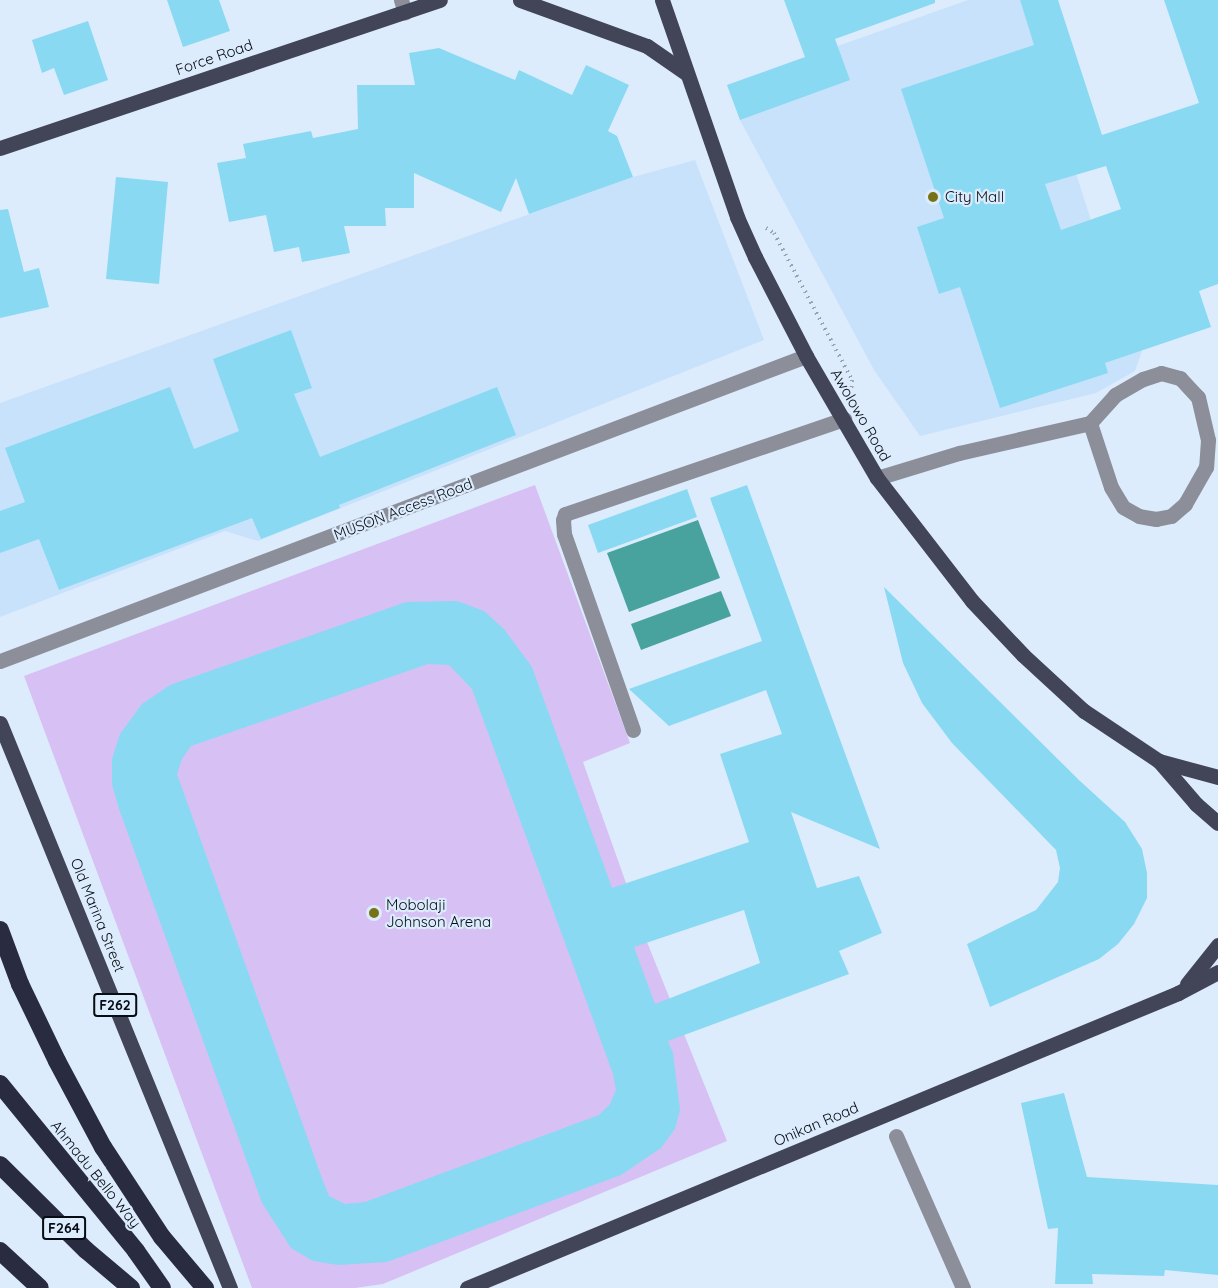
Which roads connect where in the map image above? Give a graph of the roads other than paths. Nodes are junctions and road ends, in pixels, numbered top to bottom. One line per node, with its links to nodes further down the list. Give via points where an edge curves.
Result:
1 (440, 0): 4 (main road, Force Road)
2 (520, 0): 5 (main road, via 647,46)
3 (662, 0): 5 (main road, Awolowo Road)
4 (403, 6): 6 (main road, Force Road)
5 (686, 73): 7 (main road, Awolowo Road, via 737,217)
6 (0, 148)
7 (806, 356): 8 (main road, Awolowo Road); 11 (lane, MUSON Access Road)
8 (844, 419): 10 (main road, Awolowo Road); 13 (lane, via 565,514 564,534)
9 (1090, 423): 9 (lane, via 1115,395 1143,379 1161,373 1180,378 1198,397 1208,440 1206,467 1185,504 1171,516 1156,519 1123,507 1111,487); 10 (lane, via 958,453)
10 (877, 478): 14 (main road, Awolowo Road, via 972,601 1023,655 1084,711)
11 (0, 661)
12 (0, 723): 29 (main road, Old Marina Street / F262)
13 (633, 730)
14 (1158, 761): 15 (main road); 16 (main road)
15 (1218, 777)
16 (1218, 823)
17 (0, 930): 28 (highway, via 25,993 103,1147 162,1237)
18 (1218, 945): 20 (main road)
19 (1218, 972): 20 (main road, Onikan Road)
20 (1178, 993): 30 (main road, Onikan Road)
21 (0, 1084): 27 (highway, Ahmadu Bello Way)
22 (896, 1136): 31 (lane)
23 (0, 1164): 26 (highway, F264, via 86,1250)
24 (0, 1251): 25 (highway)
25 (40, 1288)
26 (131, 1288)
27 (162, 1288)
28 (205, 1288)
29 (230, 1288)
30 (467, 1288)
31 (963, 1288)

